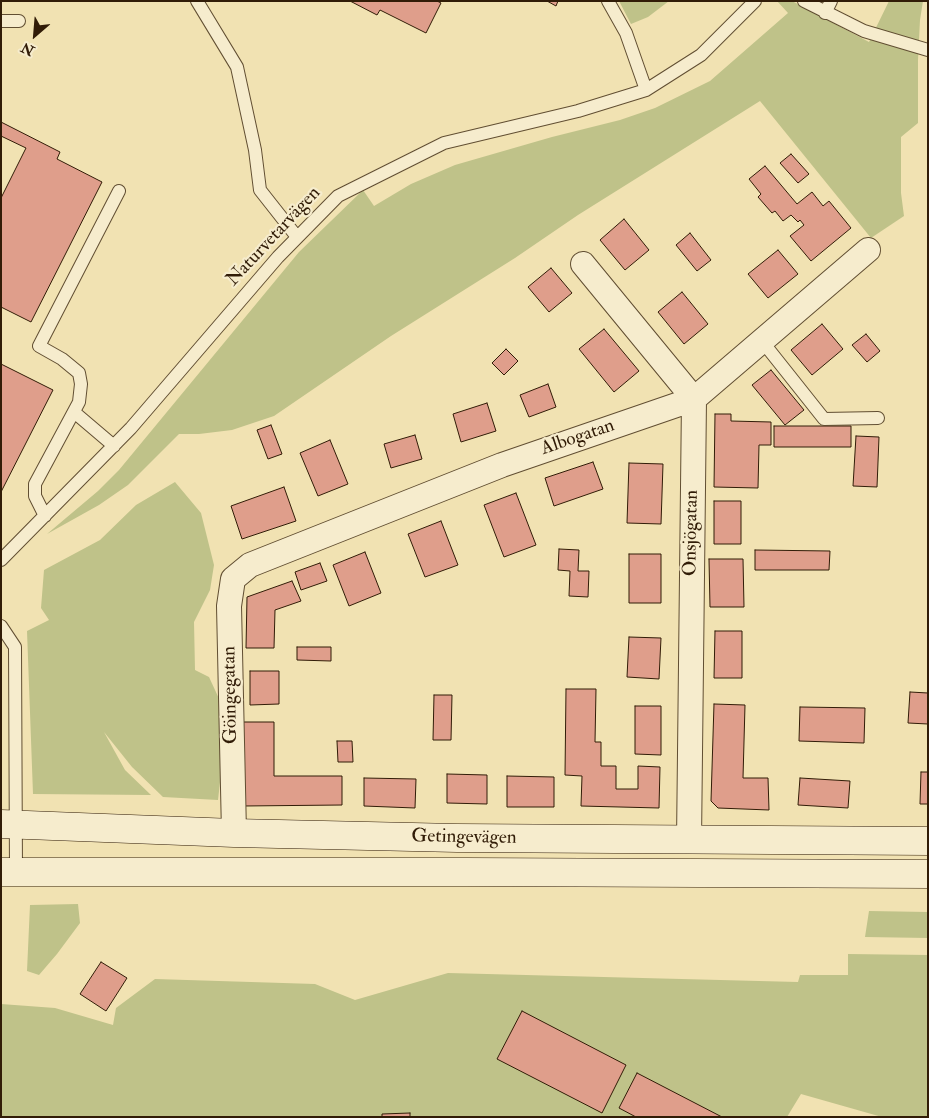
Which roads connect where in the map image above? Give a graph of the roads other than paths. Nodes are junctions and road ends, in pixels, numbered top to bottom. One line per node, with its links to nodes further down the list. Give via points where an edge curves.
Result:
1 (197, 1): 12 (lane, via 237,67 260,190)
2 (608, 1): 10 (lane, via 626,33)
3 (755, 1): 10 (lane, Naturvetarvägen, via 701,55)
4 (804, 1): 6 (lane)
5 (831, 1): 6 (lane)
6 (825, 13): 9 (lane, via 864,31)
7 (1, 21): 8 (lane)
8 (19, 21)
9 (928, 50)
10 (646, 90): 12 (lane, Naturvetarvägen, via 444,143 338,196)
11 (119, 191): 17 (lane, via 39,346 79,373 81,394)
12 (297, 237): 19 (lane, Naturvetarvägen)
13 (868, 250): 15 (street, Albogatan)
14 (584, 264): 16 (street)
15 (762, 340): 16 (street, Albogatan); 18 (lane, via 824,419)
16 (694, 399): 22 (street, Albogatan, via 502,465); 26 (street, Onsjögatan)
17 (74, 412): 19 (lane); 20 (lane, via 35,484 35,496)
18 (878, 418)
19 (114, 446): 20 (lane, Naturvetarvägen)
20 (45, 516): 21 (lane, Naturvetarvägen)
21 (1, 560)
22 (250, 565): 25 (street, Göingegatan, via 233,579 229,606)
23 (1, 626): 24 (lane, via 15,647)
24 (8, 824): 25 (main road, Getingevägen); 28 (lane)
25 (234, 833): 26 (main road, Getingevägen)
26 (689, 841): 27 (main road, Getingevägen)
27 (928, 841)
28 (9, 872): 29 (main road, Getingevägen)
29 (928, 874)

